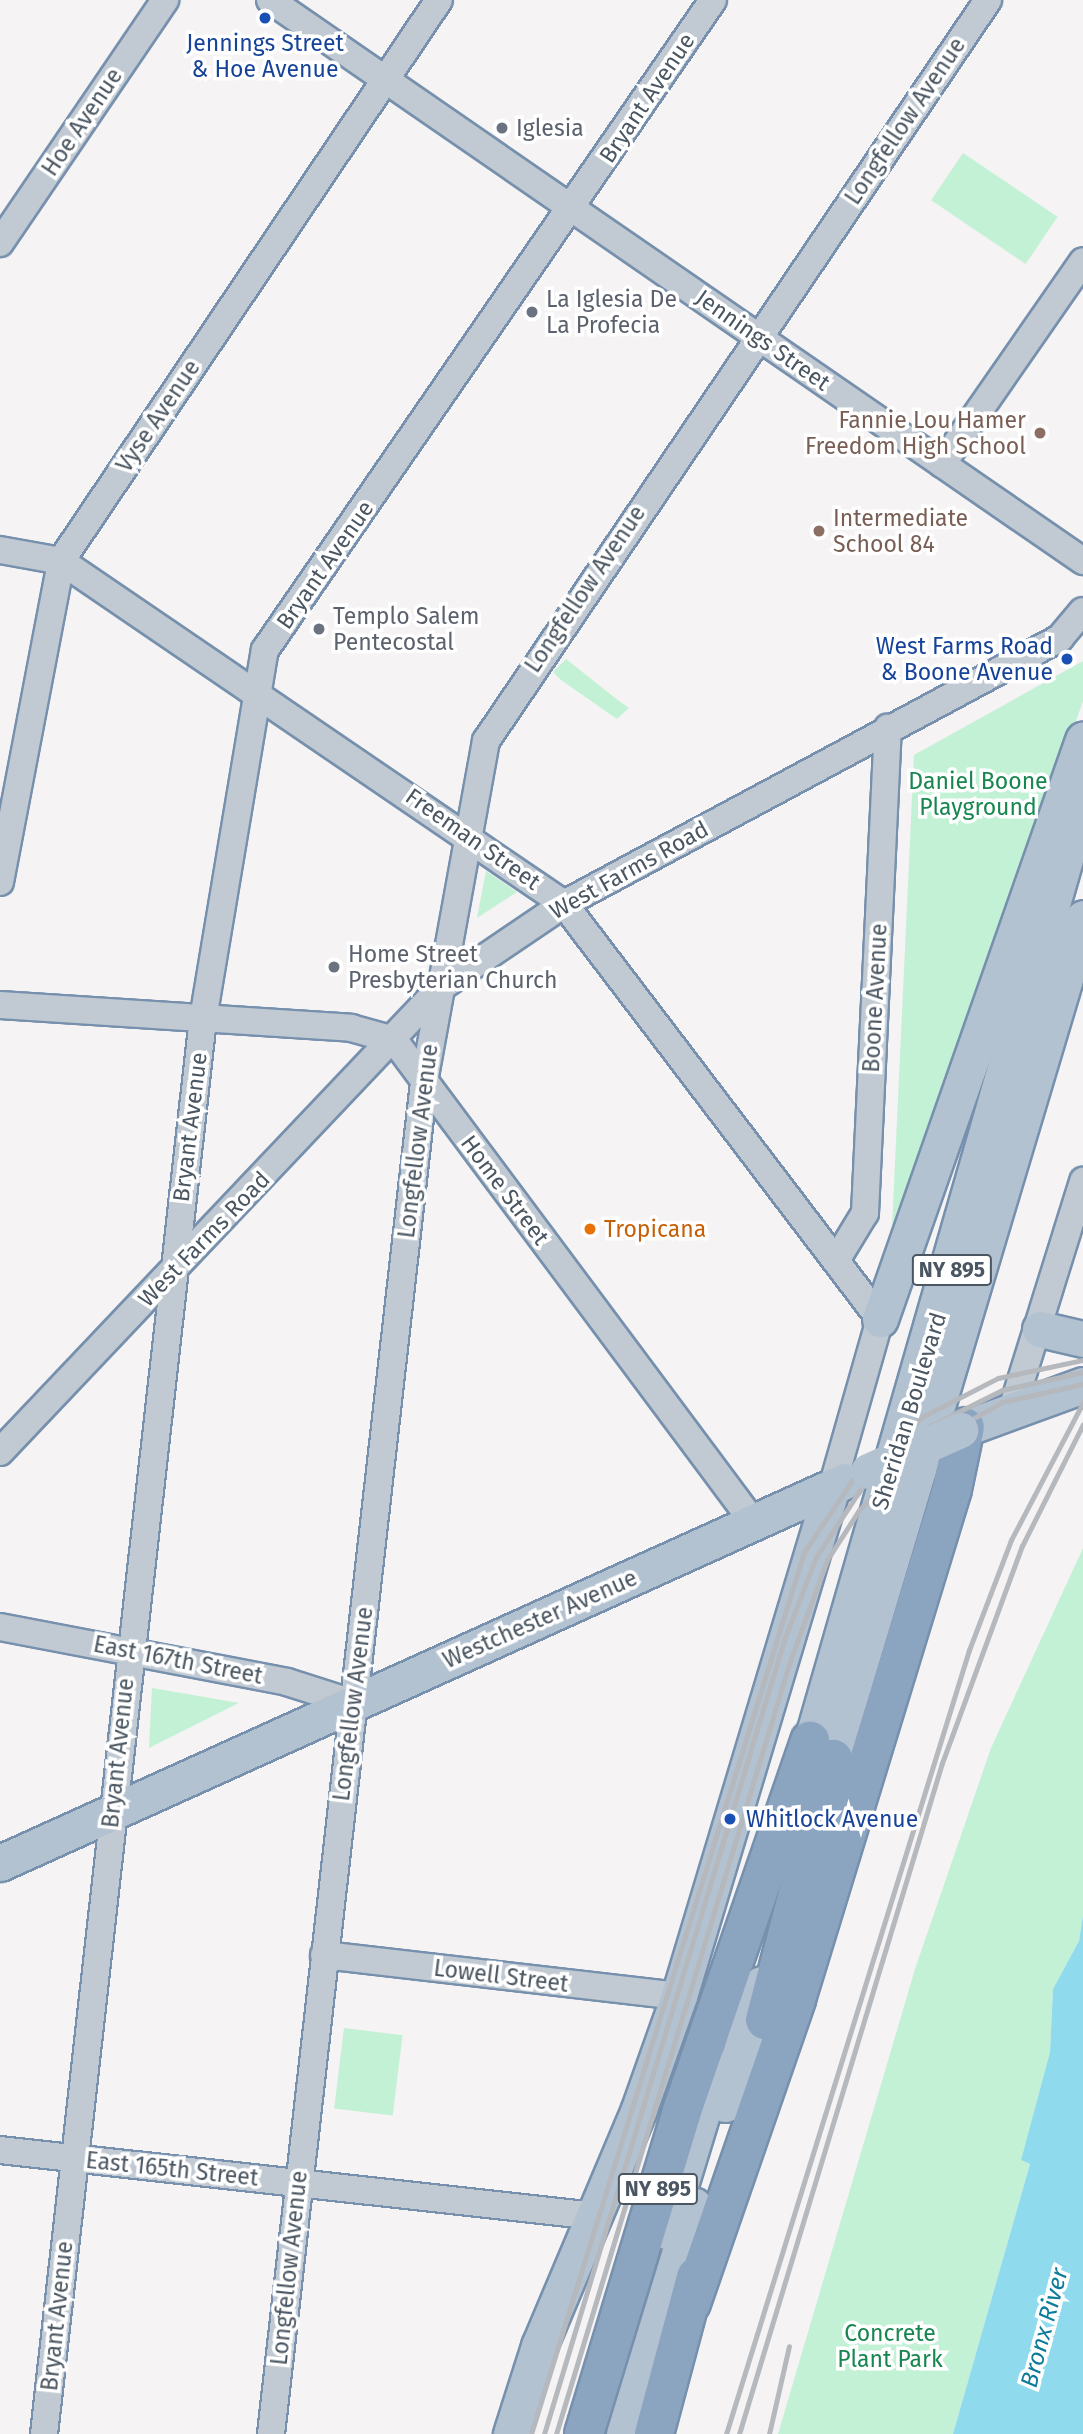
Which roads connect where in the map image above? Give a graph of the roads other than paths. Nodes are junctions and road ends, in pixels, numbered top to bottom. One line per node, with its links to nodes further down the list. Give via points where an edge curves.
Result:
1 (165, 0): 8 (street, Hoe Avenue)
2 (270, 0): 6 (street, Jennings Street)
3 (439, 0): 6 (street, Vyse Avenue)
4 (713, 0): 7 (street, Bryant Avenue)
5 (988, 0): 10 (street, Longfellow Avenue)
6 (385, 78): 7 (street, Jennings Street); 13 (street, Vyse Avenue)
7 (572, 207): 10 (street, Jennings Street); 16 (street, Bryant Avenue, via 265,650)
8 (0, 243)
9 (1083, 261): 11 (street)
10 (758, 337): 11 (street, Jennings Street); 20 (street, Longfellow Avenue, via 490,730)
11 (942, 464): 14 (street, Jennings Street)
12 (0, 550): 13 (street, Freeman Street)
13 (61, 561): 16 (street, Freeman Street); 21 (street, Vyse Avenue)
14 (1083, 561)
15 (1083, 611): 17 (street, West Farms Road, via 1060,638)
16 (256, 689): 20 (street, Freeman Street); 26 (street, Bryant Avenue, via 259,713)
17 (888, 728): 22 (street, West Farms Road); 30 (street, Boone Avenue, via 865,1213)
18 (1083, 740): 32 (main road)
19 (1083, 796): 43 (main road, Sheridan Boulevard / NY 895)
20 (468, 833): 22 (street, Freeman Street); 24 (street, Longfellow Avenue)
21 (0, 882)
22 (564, 904): 24 (street, West Farms Road); 30 (street, Freeman Street)
23 (1083, 918): 43 (main road, Sheridan Boulevard / NY 895)
24 (440, 988): 27 (street, West Farms Road); 28 (street, Longfellow Avenue)
25 (0, 1005): 26 (street)
26 (203, 1020): 27 (street, via 351,1028); 31 (street, Bryant Avenue)
27 (394, 1040): 28 (street, Home Street); 31 (street, West Farms Road)
28 (424, 1082): 39 (street, Home Street); 42 (street, Longfellow Avenue)
29 (1083, 1181): 33 (street)
30 (837, 1259): 32 (street, Freeman Street)
31 (172, 1272): 37 (street, West Farms Road); 41 (street, Bryant Avenue)
32 (870, 1306): 38 (street)
33 (1065, 1335): 35 (street)
34 (1083, 1385): 35 (main road, Westchester Avenue)
35 (1027, 1401): 36 (main road, Westchester Avenue)
36 (962, 1428): 38 (main road, Westchester Avenue, bridge); 52 (highway, via 948,1503 796,1999)
37 (0, 1452)
38 (832, 1487): 39 (main road, Westchester Avenue); 47 (main road)
39 (754, 1523): 42 (main road, Westchester Avenue)
40 (0, 1627): 41 (street, East 167th Street)
41 (129, 1650): 42 (street, East 167th Street, via 287,1682); 44 (street, Bryant Avenue)
42 (354, 1703): 44 (main road, Westchester Avenue); 46 (street, Longfellow Avenue)
43 (821, 1750): 52 (highway, NY 895); 56 (highway, NY 895, via 685,2100); 57 (main road, via 793,1814); 58 (main road)
44 (112, 1811): 45 (main road, Westchester Avenue); 49 (street, Bryant Avenue)
45 (0, 1863)
46 (324, 1955): 47 (street, Lowell Street); 50 (street, Longfellow Avenue)
47 (679, 1996): 51 (main road)
48 (0, 2150): 49 (street, East 165th Street)
49 (74, 2158): 50 (street, East 165th Street); 53 (street, Bryant Avenue)
50 (299, 2183): 51 (street, East 165th Street); 54 (street, Longfellow Avenue)
51 (595, 2216): 55 (main road, via 539,2346)
52 (691, 2303): 59 (highway, NY 895)
53 (44, 2434)
54 (271, 2434)
55 (511, 2434)
56 (584, 2434)
57 (603, 2434)
58 (624, 2434)
59 (654, 2434)

